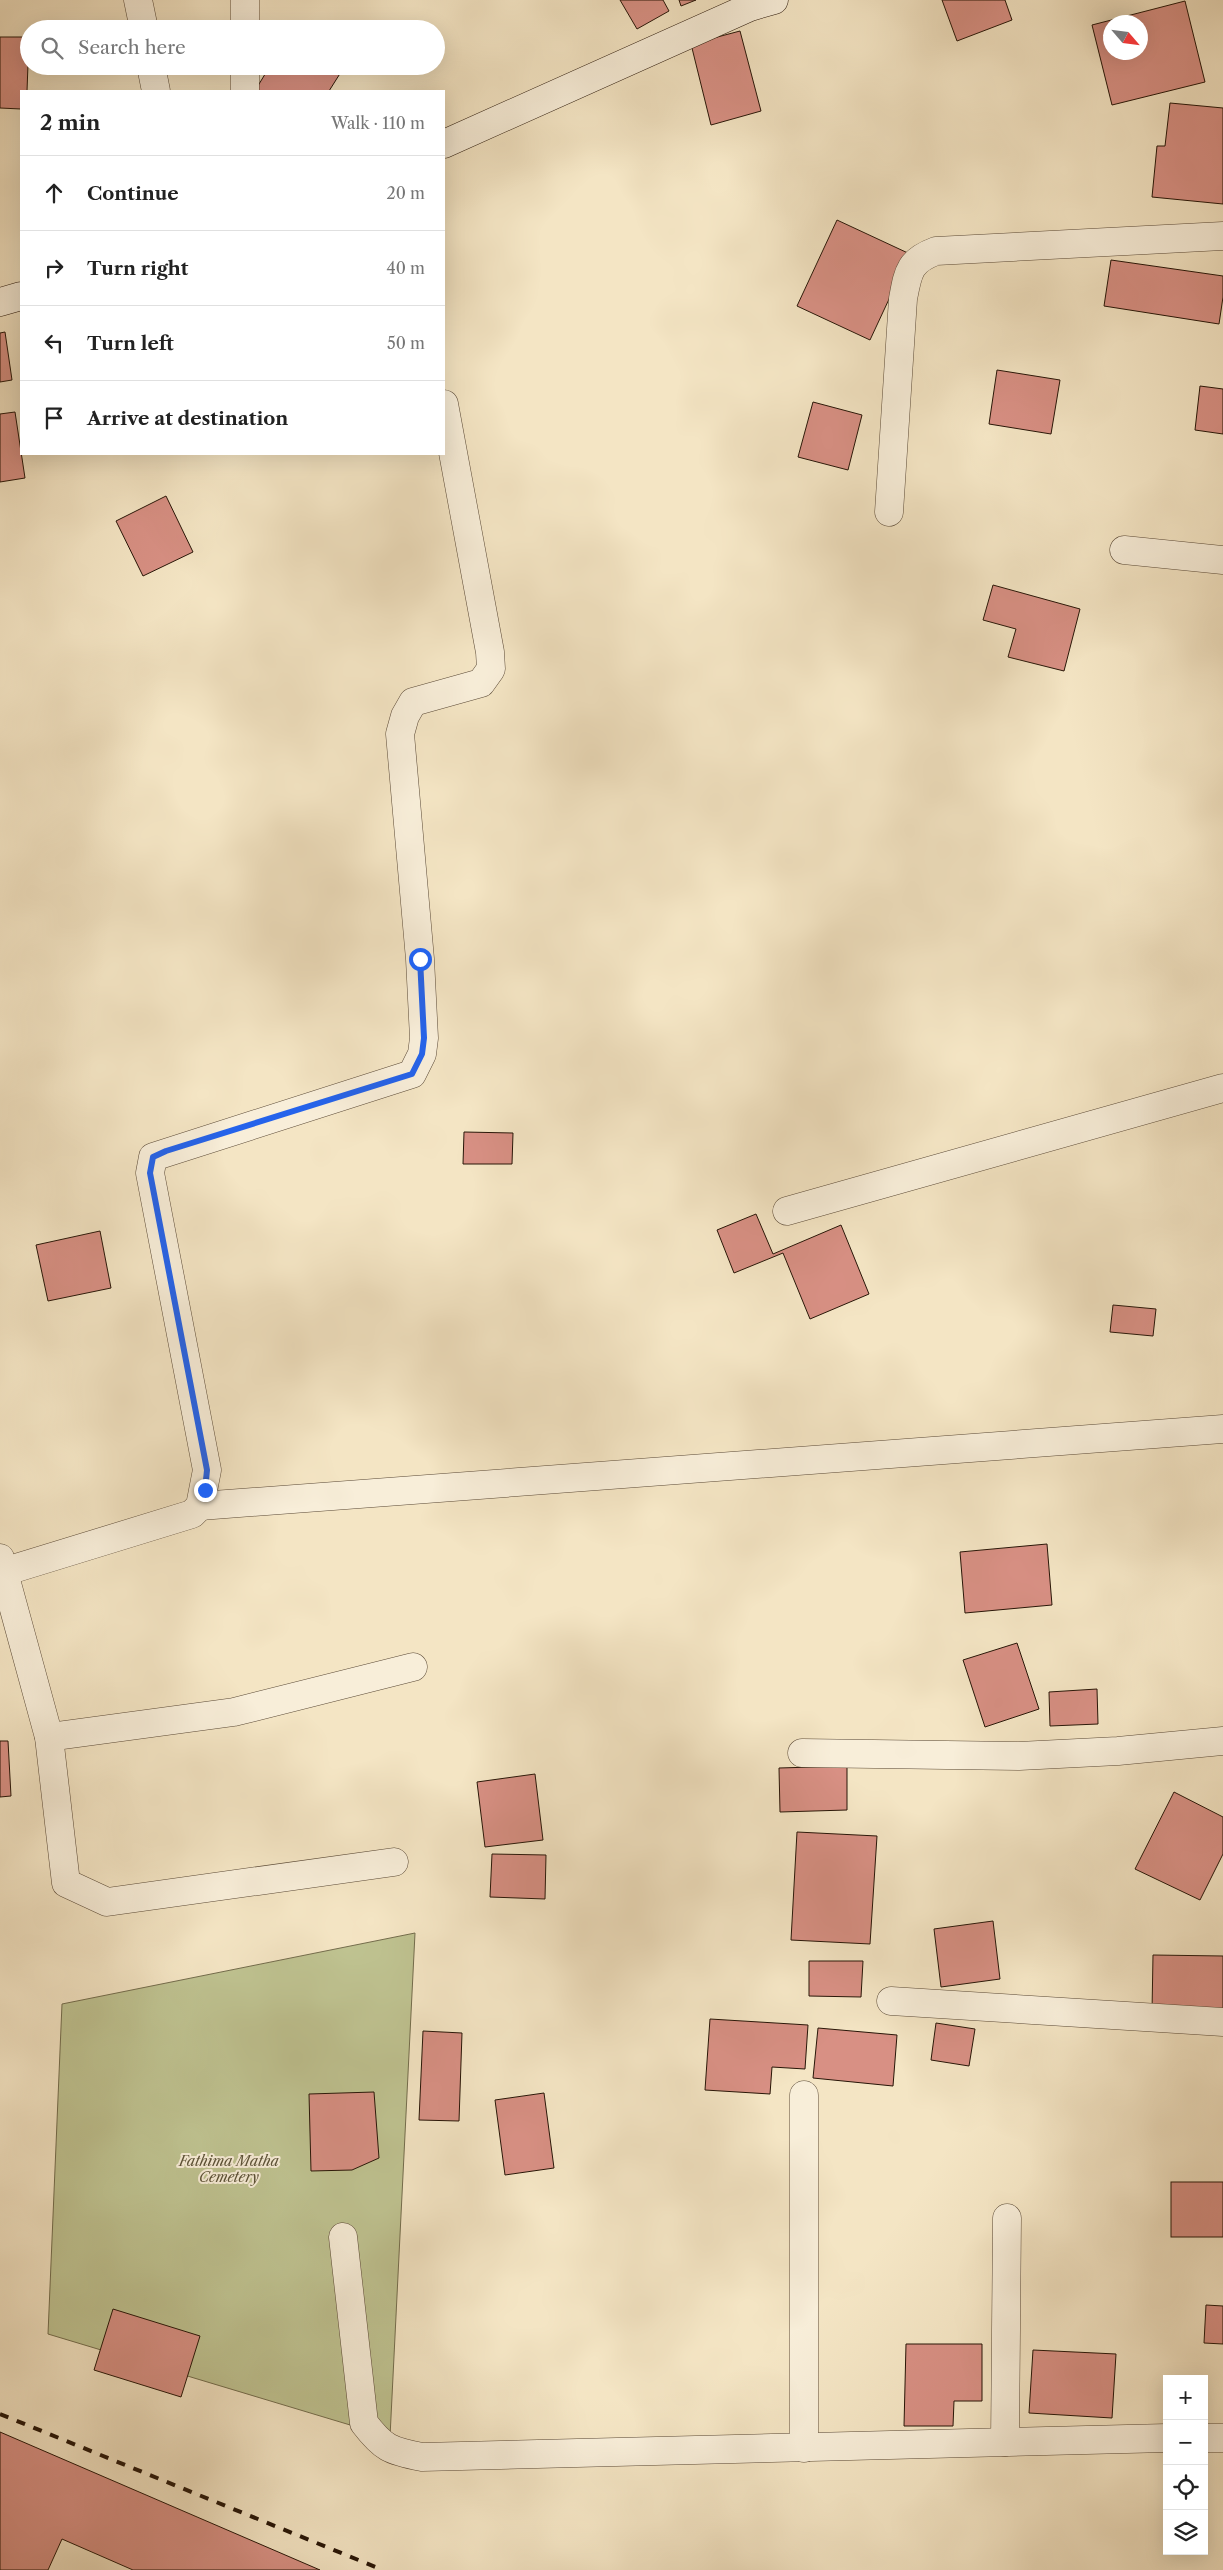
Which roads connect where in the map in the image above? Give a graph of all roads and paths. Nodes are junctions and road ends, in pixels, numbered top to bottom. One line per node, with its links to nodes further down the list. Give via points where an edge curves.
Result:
1 (138, 0): 4 (street)
2 (245, 0): 5 (street)
3 (758, 2): 10 (street)
4 (142, 20)
5 (245, 20)
6 (153, 75): 8 (street)
7 (245, 75): 9 (street)
8 (156, 90)
9 (245, 90)
10 (445, 144)
11 (1223, 236): 15 (street, via 936,251 920,257 908,273 903,299)
12 (20, 296): 13 (street)
13 (0, 302)
14 (445, 409): 21 (street, via 491,669 481,683 413,702 400,734 420,959 422,1054 412,1074 153,1157 150,1173 207,1470)
15 (890, 512)
16 (1124, 550): 17 (street)
17 (1223, 560)
18 (1223, 1088): 19 (street)
19 (786, 1211)
20 (1223, 1430): 21 (street)
21 (200, 1506): 22 (street, via 192,1514)
22 (1, 1567): 24 (street)
23 (413, 1667): 24 (street, via 234,1712)
24 (49, 1737): 27 (street, via 66,1883 107,1902)
25 (1223, 1741): 26 (street, via 1019,1756)
26 (802, 1753)
27 (394, 1862)
28 (892, 2001): 29 (street)
29 (1223, 2022)
30 (804, 2095): 37 (street)
31 (1007, 2218): 36 (street)
32 (343, 2237): 37 (street, via 364,2422 379,2443 398,2453 422,2457)
33 (1163, 2438): 36 (street)
34 (1208, 2438): 35 (street)
35 (1223, 2438)
36 (1005, 2442): 37 (street)
37 (804, 2448)

